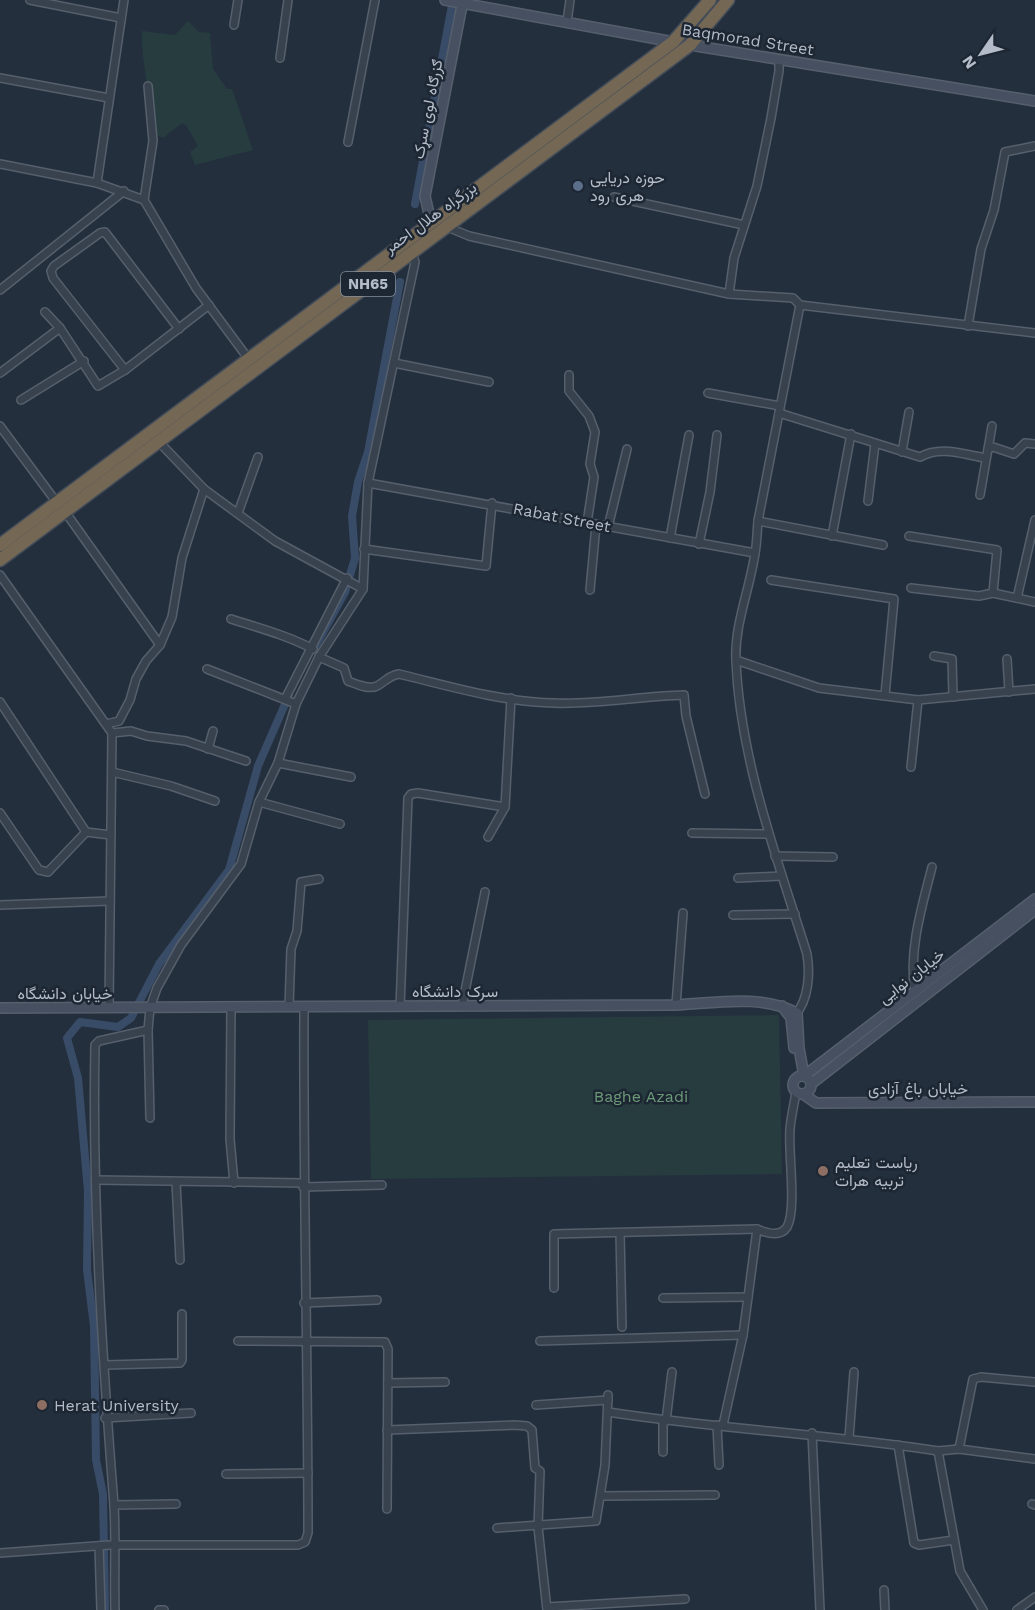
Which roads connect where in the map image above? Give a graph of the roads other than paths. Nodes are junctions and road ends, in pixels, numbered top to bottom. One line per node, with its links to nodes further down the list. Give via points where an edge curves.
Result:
1 (30, 0): 10 (street)
2 (124, 0): 10 (street)
3 (238, 0): 12 (street)
4 (288, 0): 15 (street)
5 (375, 0): 21 (street)
6 (570, 0): 11 (street)
7 (710, 0): 13 (highway, بزرگراه هلال احمر / NH65)
8 (728, 0): 14 (highway, بزرگراه هلال احمر / NH65)
9 (454, 1): 11 (street, Baqmorad Street); 28 (street, ګزرګاه لوی سړک, via 425,196)
10 (121, 18): 19 (street)
11 (567, 22): 13 (street, Baqmorad Street)
12 (234, 25)
13 (673, 42): 14 (street, Baqmorad Street); 28 (highway, بزرگراه هلال احمر / NH65)
14 (690, 45): 16 (street, Baqmorad Street); 30 (highway, بزرگراه هلال احمر / NH65)
15 (280, 58)
16 (779, 60): 20 (street, Baqmorad Street); 29 (street, via 757,186)
17 (0, 78): 19 (street)
18 (148, 86): 27 (street, via 153,141)
19 (109, 98): 24 (street)
20 (1035, 101)
21 (348, 141)
22 (1035, 146): 37 (street, via 1005,152 994,210 981,249)
23 (0, 164): 24 (street)
24 (97, 183): 25 (street)
25 (123, 191): 27 (street); 32 (street)
26 (614, 197): 29 (street)
27 (144, 200): 35 (street)
28 (431, 223): 43 (highway, بزرگراه هلال احمر / NH65)
29 (744, 225): 33 (street)
30 (445, 226): 31 (highway, بزرگراه هلال احمر / NH65); 33 (street, via 469,236)
31 (411, 251): 42 (street, via 415,262); 43 (highway, بزرگراه هلال احمر / NH65)
32 (0, 290)
33 (729, 294): 34 (street, via 793,298)
34 (800, 304): 37 (street); 50 (street)
35 (209, 305): 39 (street); 43 (street)
36 (45, 312): 38 (street)
37 (968, 326): 40 (street)
38 (60, 328): 41 (street); 45 (street)
39 (179, 329): 44 (street); 44 (street, via 105,232 54,266 53,278)
40 (1035, 333)
41 (84, 361): 44 (street, via 98,386); 49 (street)
42 (394, 363): 47 (street); 65 (street)
43 (253, 365): 57 (highway, بزرگراه هلال احمر / NH65); 69 (highway, بزرگراه هلال احمر / NH65)
44 (125, 370)
45 (0, 373)
46 (569, 375): 75 (street, via 569,391 589,416 595,432)
47 (489, 382)
48 (708, 393): 50 (street)
49 (21, 400)
50 (779, 410): 54 (street); 74 (street)
51 (909, 412): 62 (street)
52 (0, 426): 69 (street)
53 (992, 426): 61 (street)
54 (851, 434): 58 (street); 78 (street)
55 (689, 435): 80 (street)
56 (717, 435): 81 (street)
57 (160, 443): 66 (street); 71 (highway, بزرگراه هلال احمر / NH65)
58 (875, 444): 62 (street); 68 (street)
59 (1035, 444): 61 (street, via 1025,443 1014,454)
60 (627, 448): 77 (street)
61 (988, 449): 64 (street)
62 (902, 452): 64 (street, via 920,457 931,451 944,451)
63 (258, 457): 72 (street)
64 (986, 458): 67 (street)
65 (368, 483): 70 (street, Rabat Street); 84 (street)
66 (204, 489): 72 (street); 97 (street, via 182,558 172,617)
67 (980, 495)
68 (868, 501)
69 (57, 503): 82 (highway, بزرگراه هلال احمر / NH65)
70 (492, 503): 75 (street, Rabat Street); 84 (street, via 486,566)
71 (66, 513): 86 (highway, بزرگراه هلال احمر / NH65); 97 (street)
72 (238, 513): 88 (street, via 275,542)
73 (1035, 520): 94 (street)
74 (758, 521): 78 (street); 85 (street)
75 (587, 523): 76 (street, Rabat Street)
76 (596, 525): 77 (street, Rabat Street); 92 (street)
77 (608, 527): 80 (street, Rabat Street)
78 (832, 536): 83 (street)
79 (909, 536): 93 (street, via 998,550)
80 (670, 538): 81 (street, Rabat Street)
81 (699, 544): 85 (street, Rabat Street)
82 (0, 545)
83 (883, 545)
84 (364, 549): 91 (street)
85 (755, 553): 102 (street, via 737,636)
86 (0, 560)
87 (0, 574): 113 (street)
88 (347, 578): 91 (street); 98 (street)
89 (771, 579): 106 (street, via 894,599)
90 (911, 588): 93 (street, via 979,597)
91 (363, 589): 100 (street)
92 (590, 590)
93 (993, 593): 94 (street)
94 (1017, 598): 95 (street)
95 (1035, 602)
96 (231, 619): 98 (street, via 283,634)
97 (160, 645): 113 (street, via 136,679 119,721)
98 (313, 649): 109 (street)
99 (934, 656): 107 (street, via 952,659)
100 (319, 657): 108 (street, via 344,668 348,681 369,688 399,674); 112 (street)
101 (1007, 659): 105 (street)
102 (736, 660): 106 (street, via 819,688); 130 (street, via 740,710)
103 (207, 669): 109 (street)
104 (1035, 689): 105 (street)
105 (1009, 692): 107 (street)
106 (885, 695): 110 (street)
107 (953, 697): 110 (street)
108 (511, 698): 122 (street, via 592,703 684,695); 125 (street)
109 (285, 699): 112 (street)
110 (918, 700): 119 (street)
111 (0, 702): 128 (street)
112 (296, 704): 118 (street)
113 (106, 724): 115 (street)
114 (213, 731): 116 (street)
115 (112, 734): 116 (street, via 131,731); 120 (street)
116 (208, 749): 117 (street)
117 (246, 761)
118 (278, 763): 121 (street); 124 (street)
119 (911, 766)
120 (112, 772): 123 (street); 131 (street)
121 (351, 777)
122 (705, 794)
123 (215, 801)
124 (259, 802): 127 (street); 156 (street, via 241,864 172,959)
125 (505, 807): 132 (street); 149 (street, via 418,793 408,798)
126 (0, 813): 128 (street, via 43,873)
127 (340, 824)
128 (86, 832): 131 (street)
129 (692, 833): 130 (street)
130 (768, 834): 133 (street)
131 (111, 835): 141 (street)
132 (488, 837)
133 (775, 856): 134 (street); 136 (street)
134 (833, 857)
135 (932, 867): 147 (street, via 914,963)
136 (781, 876): 137 (street); 145 (street)
137 (738, 878)
138 (319, 879): 152 (street, via 302,882 297,931 291,949)
139 (485, 892): 150 (street)
140 (1035, 899): 147 (street, خیابان نوایی)
141 (110, 901): 142 (street); 155 (street)
142 (0, 904)
143 (1035, 910): 162 (street, خیابان نوایی)
144 (683, 913): 148 (street)
145 (795, 914): 146 (street); 158 (street, via 809,969 803,1004)
146 (733, 915)
147 (915, 992): 161 (street, خیابان نوایی)
148 (676, 1005): 150 (street, سرک دانشگاه); 158 (street, سرک دانشگاه, via 764,1001 780,1004)
149 (400, 1006): 150 (street, سرک دانشگاه); 153 (street, سرک دانشگاه)
150 (462, 1006)
151 (130, 1007): 155 (street, خیابان دانشگاه); 156 (street, سرک دانشگاه)
152 (289, 1007): 153 (street, سرک دانشگاه); 157 (street, سرک دانشگاه)
153 (304, 1007): 169 (street)
154 (0, 1008): 155 (street, خیابان دانشگاه)
155 (109, 1008)
156 (146, 1008): 157 (street, سرک دانشگاه); 159 (street)
157 (231, 1008): 168 (street, via 230,1138)
158 (794, 1016): 160 (street); 162 (street)
159 (148, 1030): 165 (street); 166 (street, via 95,1045)
160 (799, 1048): 161 (street, via 808,1060); 162 (street)
161 (828, 1060): 162 (street, خیابان نوایی)
162 (804, 1079): 163 (street, via 809,1091); 163 (street, via 792,1086)
163 (800, 1093): 164 (street, خیابان باغ آزادی, via 816,1103); 171 (street, via 790,1131 788,1226 780,1233 768,1234)
164 (1035, 1102)
165 (150, 1118)
166 (97, 1180): 167 (street); 185 (street)
167 (176, 1182): 168 (street); 173 (street)
168 (234, 1183): 169 (street)
169 (303, 1185): 170 (street); 178 (street)
170 (382, 1185)
171 (757, 1229): 172 (street); 175 (street)
172 (620, 1233): 174 (street, via 554,1234); 180 (street)
173 (180, 1260)
174 (554, 1288)
175 (748, 1297): 176 (street); 181 (street)
176 (663, 1298)
177 (377, 1300): 178 (street)
178 (304, 1304): 183 (street)
179 (182, 1314): 185 (street, via 182,1362)
180 (622, 1327)
181 (743, 1335): 184 (street); 196 (street)
182 (238, 1341): 183 (street)
183 (306, 1341): 190 (street, via 385,1342); 206 (street)
184 (540, 1341)
185 (105, 1365): 194 (street)
186 (672, 1372): 195 (street)
187 (854, 1372): 199 (street)
188 (445, 1382): 190 (street)
189 (1035, 1382): 201 (street, via 973,1379)
190 (388, 1383): 197 (street)
191 (536, 1405): 192 (street, via 608,1397)
192 (608, 1412): 195 (street); 209 (street)
193 (191, 1413): 194 (street)
194 (105, 1418): 211 (street)
195 (664, 1421): 196 (street); 203 (street)
196 (720, 1425): 198 (street); 205 (street)
197 (387, 1430): 212 (street); 213 (street, via 527,1426 532,1430 535,1468 540,1470)
198 (812, 1433): 199 (street); 227 (street)
199 (849, 1438): 200 (street)
200 (898, 1445): 202 (street); 215 (street, via 914,1543)
201 (959, 1449): 202 (street); 204 (street)
202 (938, 1450): 215 (street)
203 (663, 1452)
204 (1035, 1459)
205 (719, 1464)
206 (308, 1473): 207 (street); 216 (street, via 308,1533 305,1542 298,1545)
207 (226, 1474)
208 (715, 1495): 209 (street)
209 (601, 1496): 213 (street, via 596,1521)
210 (176, 1504): 211 (street)
211 (114, 1505): 216 (street)
212 (387, 1509)
213 (538, 1527): 214 (street); 222 (street)
214 (497, 1528)
215 (954, 1540): 229 (street, via 960,1571)
216 (111, 1545): 217 (street); 224 (street)
217 (99, 1546): 218 (street); 223 (street)
218 (0, 1553)
219 (884, 1590): 228 (street)
220 (1035, 1598): 230 (street)
221 (685, 1599): 222 (street)
222 (547, 1608)
223 (101, 1610)
224 (115, 1610)
225 (159, 1610): 226 (street)
226 (164, 1610)
227 (820, 1610)
228 (885, 1610)
229 (983, 1610)
230 (1017, 1610)

